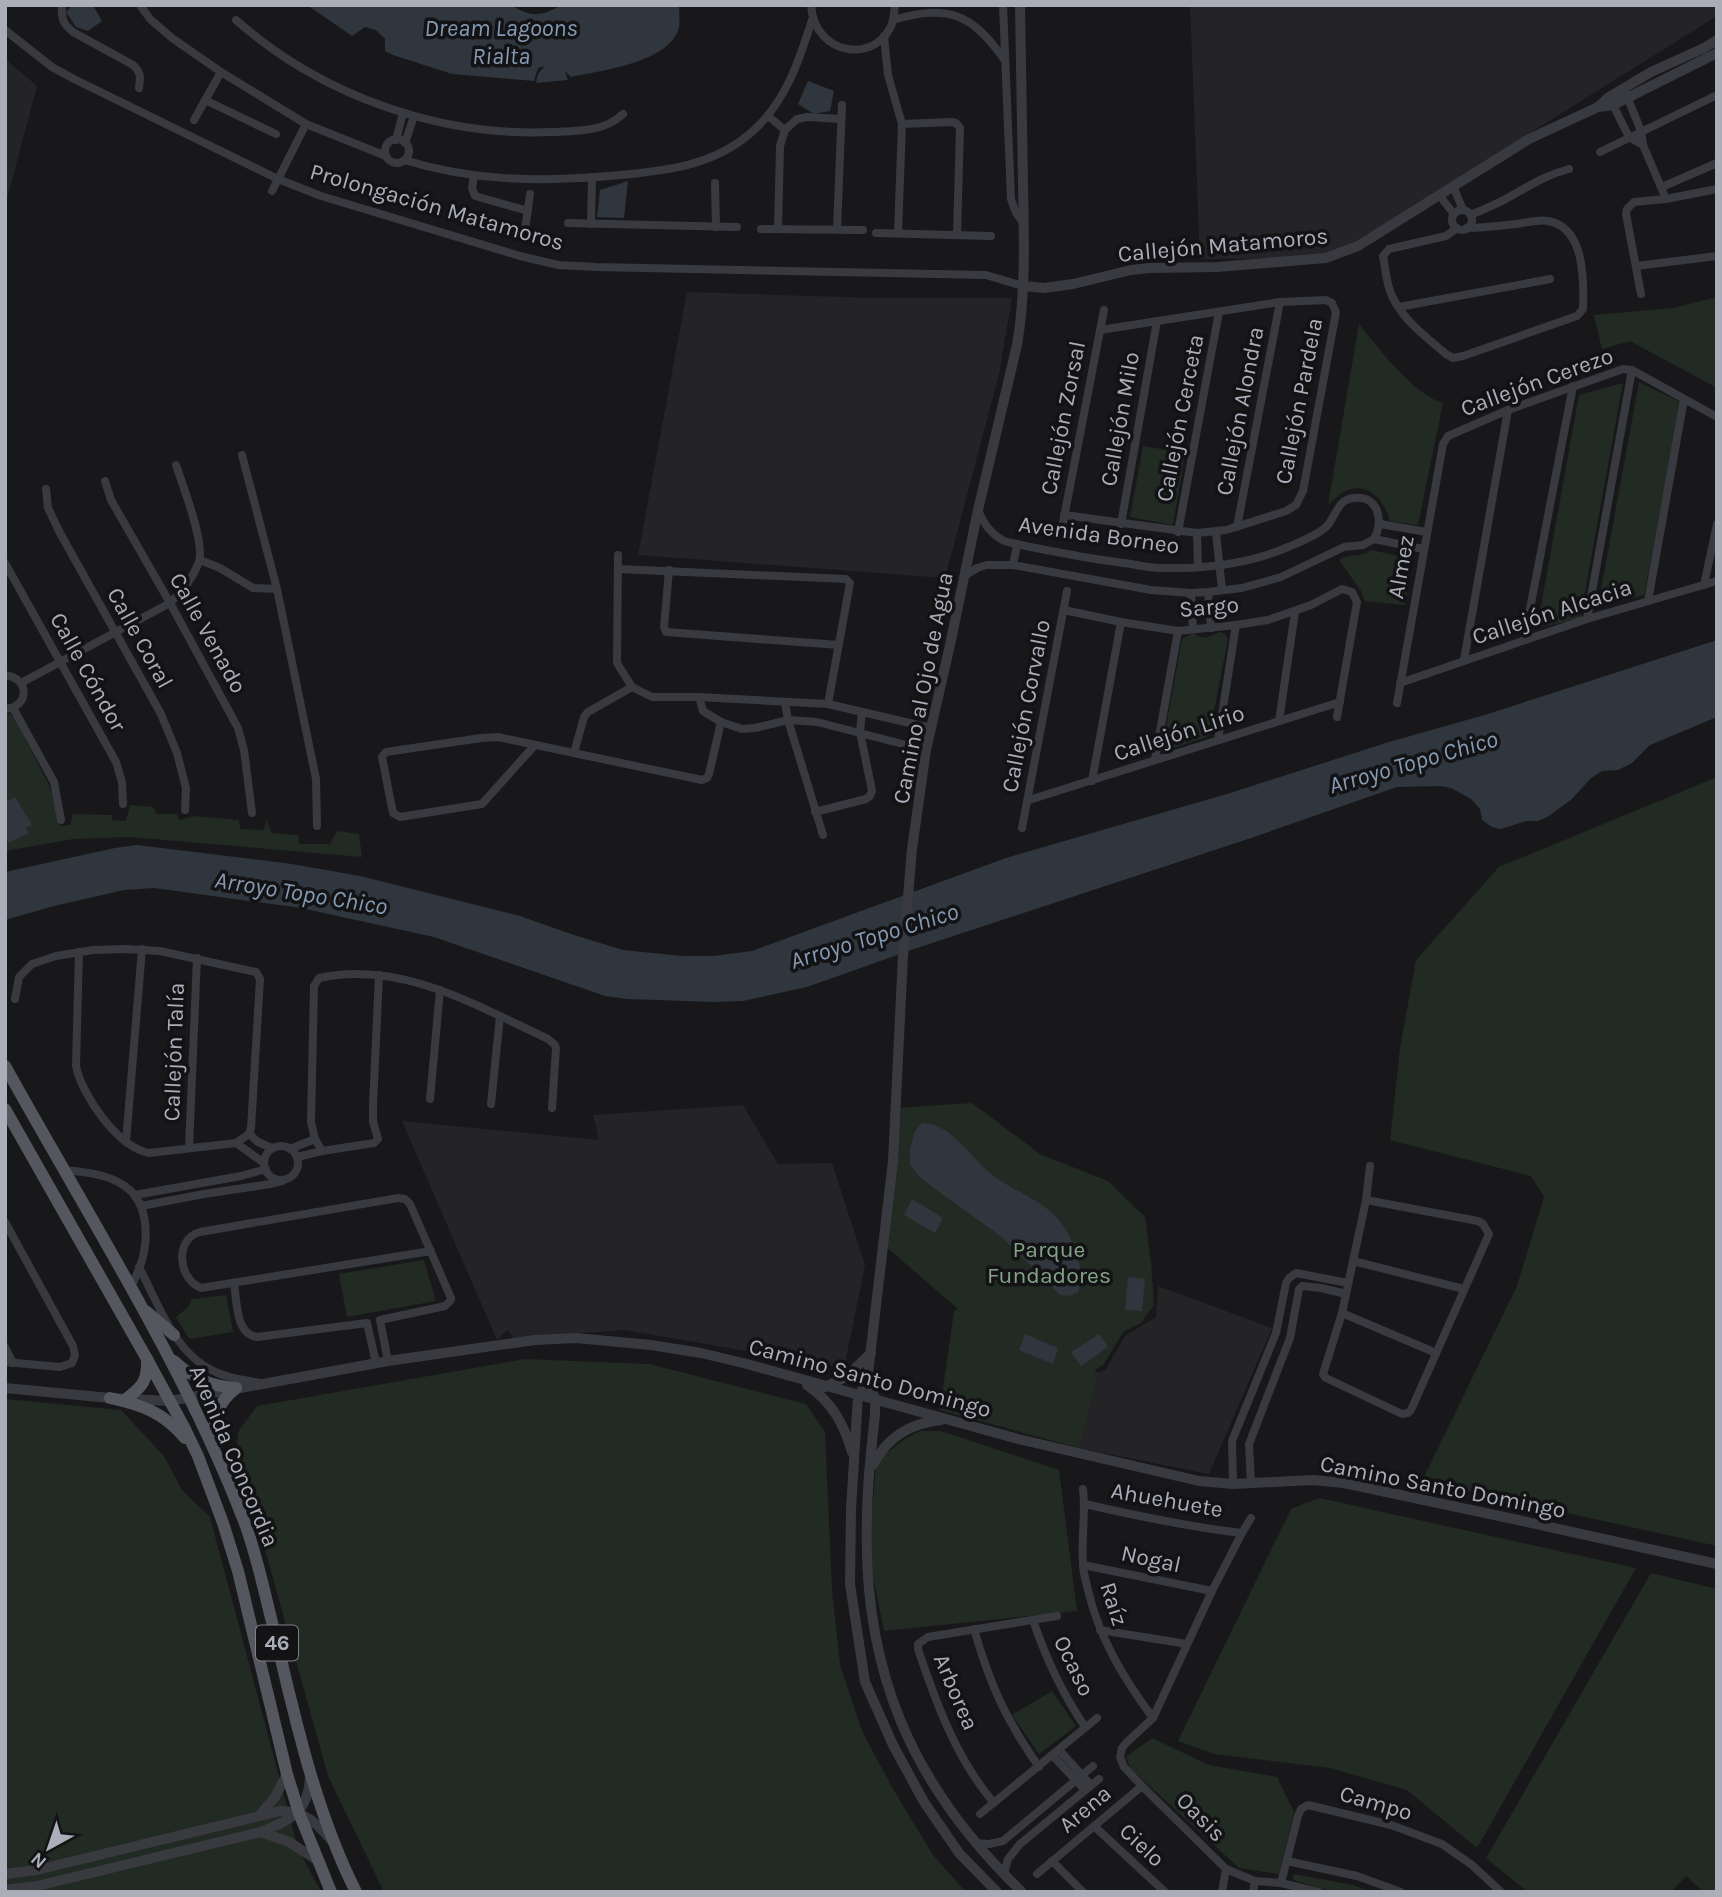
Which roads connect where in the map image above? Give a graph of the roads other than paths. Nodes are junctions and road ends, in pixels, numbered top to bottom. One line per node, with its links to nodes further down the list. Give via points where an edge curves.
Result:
1 (62, 5): 18 (street, via 61,18 73,32 134,65 141,76)
2 (140, 5): 17 (street, via 172,38)
3 (811, 5): 10 (street)
4 (895, 5): 11 (street)
5 (964, 5): 8 (street)
6 (1003, 5): 16 (street)
7 (1020, 5): 59 (street, Camino al Ojo de Agua)
8 (962, 17): 11 (street, via 929,12); 16 (street, via 983,33)
9 (236, 20): 24 (street, via 305,69 361,98)
10 (812, 20): 13 (street, via 827,41 850,50 863,49); 27 (street, via 801,58)
11 (893, 20): 13 (street)
12 (5, 30): 45 (street, Prolongación Matamoros, via 52,67)
13 (884, 36): 31 (street, via 888,75)
14 (1717, 40): 19 (street, Callejón Matamoros, via 1660,67)
15 (1717, 53): 19 (street, Callejón Matamoros)
16 (1004, 59): 59 (street, via 1011,200)
17 (221, 72): 21 (street); 30 (street)
18 (139, 88)
19 (1625, 93): 22 (street, Callejón Matamoros); 33 (street)
20 (1717, 95): 33 (street)
21 (205, 100): 29 (street); 34 (street)
22 (1611, 101): 35 (street); 47 (street, Callejón Matamoros, via 1529,139)
23 (842, 105): 28 (street)
24 (403, 113): 26 (street); 36 (street)
25 (623, 114): 26 (street, via 609,125 592,129 540,133 476,128)
26 (414, 116): 36 (street)
27 (768, 116): 32 (street); 44 (street, via 739,143 704,161 680,168)
28 (841, 119): 32 (street, via 807,117); 66 (street)
29 (194, 120)
30 (306, 124): 39 (street); 45 (street)
31 (902, 124): 70 (street); 71 (street, via 951,122 960,128)
32 (785, 130): 62 (street, via 780,146)
33 (1641, 131): 35 (street); 37 (street)
34 (276, 134)
35 (1629, 137): 37 (street); 38 (street)
36 (400, 141): 39 (street, via 386,145); 40 (street, via 408,150)
37 (1643, 145): 48 (street)
38 (1600, 152)
39 (386, 156): 40 (street, via 396,163)
40 (404, 160): 43 (street)
41 (1717, 163): 48 (street)
42 (1569, 169): 55 (street)
43 (474, 176): 44 (street); 54 (street, via 475,197)
44 (592, 177): 58 (street)
45 (278, 179): 50 (street); 76 (street, Prolongación Matamoros, via 321,196 558,265 986,275)
46 (715, 183): 60 (street)
47 (1453, 186): 52 (street, Callejón Matamoros); 55 (street)
48 (1662, 187): 53 (street)
49 (1717, 189): 53 (street)
50 (272, 191)
51 (530, 194): 54 (street)
52 (1439, 195): 56 (street); 76 (street, Callejón Matamoros, via 1358,246 1326,258 1150,268 1054,287)
53 (1666, 199): 74 (street, via 1634,202 1627,209)
54 (528, 211): 67 (street)
55 (1467, 213): 56 (street); 64 (street, via 1471,222)
56 (1454, 214): 63 (street, via 1452,222)
57 (568, 223): 58 (street)
58 (591, 224): 60 (street)
59 (1024, 224): 76 (street, Camino al Ojo de Agua)
60 (716, 227): 61 (street)
61 (737, 227)
62 (778, 228): 65 (street); 66 (street)
63 (1457, 228): 64 (street); 79 (street, via 1446,236 1384,253 1389,287)
64 (1467, 228): 79 (street, via 1549,221 1563,228 1580,257 1584,281 1581,313 1453,358)
65 (761, 229)
66 (837, 229): 68 (street)
67 (525, 230)
68 (863, 230)
69 (876, 233): 70 (street)
70 (898, 233): 71 (street)
71 (957, 235): 72 (street)
72 (991, 236)
73 (1717, 256): 74 (street)
74 (1636, 266): 77 (street)
75 (1550, 279): 79 (street)
76 (1023, 286): 94 (street, Camino al Ojo de Agua, via 1017,345)
77 (1641, 294)
78 (1280, 302): 81 (street, Callejón Pardela); 99 (street, Callejón Alondra); 99 (street, Callejón Pardela, via 1326,300 1336,312 1303,491 1296,505 1286,511)
79 (1399, 307)
80 (1104, 310): 83 (street, Callejón Zorsal)
81 (1219, 312): 82 (street, Callejón Pardela); 100 (street, Callejón Cerceta)
82 (1157, 321): 83 (street, Callejón Pardela); 96 (street, Callejón Milo)
83 (1100, 330): 95 (street, Callejón Zorsal)
84 (1632, 370): 85 (street, Callejón Cerezo); 86 (street, Callejón Cerezo); 128 (street)
85 (1573, 386): 87 (street, Callejón Cerezo); 135 (street)
86 (1684, 399): 88 (street, Callejón Cerezo); 124 (street)
87 (1508, 410): 89 (street, Callejón Cerezo); 137 (street)
88 (1717, 417)
89 (1445, 439): 102 (street, Almez)
90 (242, 455): 119 (street)
91 (176, 465): 109 (street, via 194,518)
92 (105, 481): 125 (street, Calle Venado, via 111,500)
93 (46, 489): 134 (street, Calle Coral, via 48,508)
94 (978, 510): 106 (street, Avenida Borneo, via 984,525 997,537); 116 (street, Camino al Ojo de Agua)
95 (1064, 515): 96 (street, Callejón Pardela); 103 (street, Callejón Zorsal)
96 (1121, 524): 100 (street, Callejón Pardela)
97 (1380, 524): 102 (street); 105 (street); 112 (street, Avenida Borneo, via 1378,511 1369,501 1352,498 1308,538 1263,556)
98 (1717, 524): 118 (street)
99 (1237, 527): 101 (street, Callejón Pardela)
100 (1178, 531): 104 (street, Callejón Pardela)
101 (1216, 532): 104 (street, Callejón Pardela); 112 (street)
102 (1427, 532): 107 (street, Almez)
103 (1061, 533)
104 (1197, 533): 113 (street)
105 (1374, 539): 107 (street); 120 (street, Avenida Borneo, via 1344,547 1282,577)
106 (1017, 545): 111 (street); 113 (street, Avenida Borneo, via 1160,568)
107 (1423, 548): 141 (street, Almez)
108 (618, 555): 114 (street)
109 (200, 560): 119 (street, via 253,589); 125 (street)
110 (5, 563): 138 (street, Calle Cóndor)
111 (1013, 565): 116 (street, Avenida Borneo, via 988,565); 123 (street, Avenida Borneo, via 1140,589)
112 (1220, 565): 113 (street, Avenida Borneo); 120 (street)
113 (1198, 567)
114 (618, 569): 115 (street); 142 (street, via 617,663)
115 (669, 570): 136 (street, via 666,632); 136 (street, via 846,579 850,583)
116 (964, 576): 154 (street, Camino al Ojo de Agua)
117 (1717, 581): 118 (street, Callejón Alcacia)
118 (1704, 585): 124 (street, Callejón Alcacia)
119 (277, 589): 168 (street, via 316,779)
120 (1222, 590): 122 (street, Avenida Borneo)
121 (1067, 591): 126 (street, Callejón Corvallo)
122 (1208, 592): 123 (street, Avenida Borneo); 131 (street)
123 (1191, 593): 132 (street)
124 (1648, 601): 128 (street, Callejón Alcacia)
125 (170, 603): 134 (street); 166 (street, Calle Venado, via 237,728)
126 (1064, 610): 129 (street, Sargo); 162 (street, Callejón Corvallo)
127 (1295, 611): 130 (street, Sargo); 145 (street, Sargo, via 1342,589 1352,592 1357,602); 152 (street)
128 (1587, 619): 135 (street, Callejón Alcacia)
129 (1121, 622): 133 (street, Sargo); 161 (street)
130 (1236, 625): 131 (street, Sargo); 156 (street)
131 (1211, 628): 132 (street, Sargo)
132 (1193, 629): 133 (street, Sargo)
133 (1178, 631): 160 (street)
134 (114, 632): 138 (street); 164 (street, Calle Coral, via 161,714 177,753 186,788)
135 (1524, 640): 137 (street, Callejón Alcacia)
136 (839, 645): 147 (street)
137 (1464, 660): 141 (street, Callejón Alcacia)
138 (60, 662): 140 (street); 163 (street, Calle Cóndor, via 116,762)
139 (5, 675): 140 (street)
140 (21, 683): 148 (street, via 24,695)
141 (1400, 683): 146 (street, Almez)
142 (632, 687): 143 (street, via 652,697); 159 (street, via 588,712)
143 (699, 697): 144 (street); 153 (street, via 703,711)
144 (785, 702): 147 (street); 151 (street)
145 (1340, 702): 150 (street); 152 (street, Callejón Lirio)
146 (1397, 703)
147 (828, 704): 149 (street)
148 (9, 709): 167 (street, via 54,782)
149 (862, 712): 154 (street); 155 (street)
150 (1337, 717)
151 (788, 720): 153 (street, via 749,729); 155 (street); 165 (street)
152 (1279, 721): 156 (street, Callejón Lirio)
153 (721, 722): 159 (street, via 709,774 702,780)
154 (931, 728): 158 (street, Camino al Ojo de Agua)
155 (860, 732): 158 (street); 165 (street, via 870,796)
156 (1218, 740): 160 (street, Callejón Lirio)
157 (534, 746): 157 (street, via 482,804 400,817 393,813 382,757 386,752 490,737); 159 (street)
158 (926, 750): 217 (street, Camino al Ojo de Agua, via 907,903 893,1161)
159 (575, 753)
160 (1155, 759): 161 (street, Callejón Lirio)
161 (1092, 781): 162 (street, Callejón Lirio)
162 (1028, 800): 169 (street, Callejón Corvallo)
163 (123, 804)
164 (185, 810)
165 (816, 811): 170 (street)
166 (252, 813)
167 (61, 820)
168 (317, 825)
169 (1022, 828)
170 (822, 835)
171 (142, 949): 172 (street); 173 (street); 185 (street)
172 (79, 952): 176 (street, via 27,967 19,977); 185 (street, via 78,1073 110,1128)
173 (197, 958): 183 (street, via 259,974); 187 (street, Callejón Talía)
174 (379, 975): 175 (street); 184 (street, via 335,974 319,978 314,986); 190 (street, via 373,1105 378,1139)
175 (440, 990): 177 (street); 179 (street)
176 (15, 999)
177 (500, 1016): 180 (street); 181 (street, via 555,1045)
178 (5, 1066): 194 (main road, Avenida Concordia / 46)
179 (430, 1099)
180 (491, 1104)
181 (552, 1108)
182 (5, 1109): 214 (main road, Avenida Concordia / 46)
183 (249, 1134): 186 (street); 188 (street)
184 (315, 1139): 189 (street); 190 (street)
185 (126, 1142): 187 (street, via 149,1153)
186 (236, 1143): 187 (street); 192 (street)
187 (189, 1148)
188 (272, 1148): 189 (street); 192 (street)
189 (290, 1149): 191 (street)
190 (321, 1151): 191 (street)
191 (297, 1157): 195 (street, via 295,1173)
192 (265, 1166): 195 (street, via 271,1177); 196 (street)
193 (1370, 1166): 199 (street)
194 (64, 1170): 198 (street, via 107,1178); 209 (main road, Avenida Concordia / 46)
195 (282, 1181): 197 (street)
196 (203, 1183): 197 (street); 198 (street)
197 (204, 1194): 200 (street)
198 (135, 1195): 200 (street)
199 (1366, 1200): 205 (street); 210 (street, via 1483,1224 1489,1234)
200 (141, 1206): 206 (street, via 146,1234)
201 (5, 1222): 202 (street)
202 (14, 1238): 203 (street); 222 (street, via 73,1346 74,1359 60,1367)
203 (5, 1243)
204 (431, 1251): 207 (street); 207 (street, via 410,1204 401,1198 192,1234 182,1255 193,1283 201,1288); 221 (street, via 450,1302 380,1320)
205 (1353, 1261): 208 (street); 210 (street)
206 (139, 1267): 209 (street); 215 (street)
207 (234, 1283): 223 (street, via 246,1334 257,1337 368,1323)
208 (1348, 1283): 211 (street); 242 (street, via 1296,1273 1286,1283 1276,1334 1232,1441)
209 (131, 1288): 212 (main road, Avenida Concordia / 46)
210 (1464, 1289): 218 (street)
211 (1346, 1294): 213 (street); 241 (street, via 1299,1289 1290,1338 1249,1444)
212 (141, 1306): 215 (main road); 219 (main road, Avenida Concordia / 46)
213 (1342, 1313): 218 (street); 218 (street, via 1323,1374 1402,1414 1411,1410)
214 (132, 1332): 220 (main road, Avenida Concordia / 46); 233 (main road, via 146,1343)
215 (174, 1335): 226 (street, via 205,1367)
216 (5, 1347): 222 (street)
217 (872, 1352): 225 (street, Camino al Ojo de Agua); 227 (street, via 846,1377)
218 (1436, 1353)
219 (166, 1354): 229 (main road, via 199,1380); 233 (main road, Avenida Concordia / 46)
220 (147, 1359): 232 (main road, via 144,1383); 233 (main road, Avenida Concordia / 46)
221 (388, 1361): 223 (street, Camino Santo Domingo); 224 (street, Camino Santo Domingo, via 576,1338 701,1353)
222 (9, 1362)
223 (376, 1363): 226 (street, Camino Santo Domingo)
224 (798, 1378): 227 (street, Camino Santo Domingo); 238 (street, via 832,1407)
225 (867, 1382): 230 (street, Camino al Ojo de Agua); 234 (street)
226 (264, 1384): 229 (street, Camino Santo Domingo)
227 (825, 1387): 230 (street, Camino Santo Domingo)
228 (5, 1388): 231 (street, Camino Santo Domingo)
229 (236, 1388): 233 (street, Camino Santo Domingo); 236 (main road, via 218,1410)
230 (858, 1396): 234 (street, Camino Santo Domingo); 238 (street)
231 (110, 1398): 232 (street, Camino Santo Domingo); 237 (main road, via 140,1405 163,1417)
232 (126, 1399): 233 (street, Camino Santo Domingo)
233 (180, 1399): 236 (main road, Avenida Concordia / 46); 237 (main road, Avenida Concordia / 46); 239 (main road)
234 (875, 1400): 235 (street, Camino Santo Domingo); 240 (street)
235 (952, 1420): 240 (street, via 919,1424 897,1435); 242 (street, Camino Santo Domingo, via 1150,1470)
236 (212, 1447): 239 (main road, Avenida Concordia / 46)
237 (196, 1452): 261 (main road, Avenida Concordia / 46, via 238,1571)
238 (854, 1459): 286 (street, via 850,1584 864,1682 924,1802 959,1853)
239 (220, 1466): 262 (main road, Avenida Concordia / 46, via 256,1558)
240 (870, 1472): 271 (street, via 867,1580 884,1676 914,1751)
241 (1251, 1483): 242 (street, Camino Santo Domingo); 248 (street, Camino Santo Domingo, via 1344,1483)
242 (1233, 1484)
243 (1083, 1489): 244 (street, Raíz)
244 (1085, 1504): 246 (street, Ahuehuete); 247 (street, Raíz)
245 (1251, 1518): 246 (street)
246 (1242, 1533): 249 (street)
247 (1083, 1564): 249 (street, Nogal); 253 (street, Raíz)
248 (1717, 1564)
249 (1212, 1591): 254 (street)
250 (1058, 1616): 251 (street, Arborea)
251 (1033, 1620): 252 (street, Arborea); 257 (street, Ocaso, via 1054,1676)
252 (974, 1629): 260 (street, via 999,1702); 265 (street, Arborea, via 928,1637 920,1641 918,1649 951,1734)
253 (1100, 1630): 254 (street); 256 (street, Raíz)
254 (1187, 1644): 256 (street)
255 (1097, 1718): 257 (street)
256 (1153, 1718): 264 (street, Oasis, via 1122,1748 1120,1757)
257 (1085, 1727): 258 (street)
258 (1056, 1753): 260 (street); 263 (street)
259 (1093, 1766): 263 (street)
260 (1039, 1767): 265 (street)
261 (287, 1774): 266 (main road, Avenida Concordia / 46); 268 (street)
262 (310, 1775): 266 (street, via 309,1791); 272 (main road, Avenida Concordia / 46)
263 (1079, 1777): 271 (street, via 1003,1841); 278 (street, via 1092,1784 1020,1844)
264 (1142, 1786): 269 (street, Arena); 276 (street, Oasis)
265 (994, 1803): 267 (street)
266 (299, 1812): 268 (street); 270 (street); 272 (street); 273 (main road, Avenida Concordia / 46)
267 (980, 1814)
268 (260, 1815): 277 (street)
269 (1094, 1826): 274 (street, Arena); 289 (street, Cielo)
270 (261, 1832): 273 (street, via 289,1842); 283 (street)
271 (975, 1843): 278 (street)
272 (334, 1844): 285 (main road, Avenida Concordia / 46)
273 (317, 1860): 284 (main road, Avenida Concordia / 46)
274 (1052, 1861): 279 (street, Arena); 288 (street, Arena)
275 (1287, 1861): 281 (street, Campo); 293 (street, via 1357,1876); 294 (street, Campo, via 1300,1812 1304,1806 1314,1806 1391,1825 1442,1844)
276 (1226, 1869): 280 (street, Oasis); 290 (street)
277 (5, 1874)
278 (1004, 1874): 287 (street)
279 (1037, 1874)
280 (1255, 1881): 282 (street, Oasis); 291 (street)
281 (1281, 1884): 282 (street, Oasis); 292 (street, Oasis)
282 (1269, 1887)
283 (5, 1890)
284 (331, 1892)
285 (356, 1892)
286 (997, 1892)
287 (1021, 1892)
288 (1083, 1892)
289 (1165, 1892)
290 (1222, 1892)
291 (1253, 1892)
292 (1319, 1892)
293 (1401, 1892)
294 (1501, 1892)

